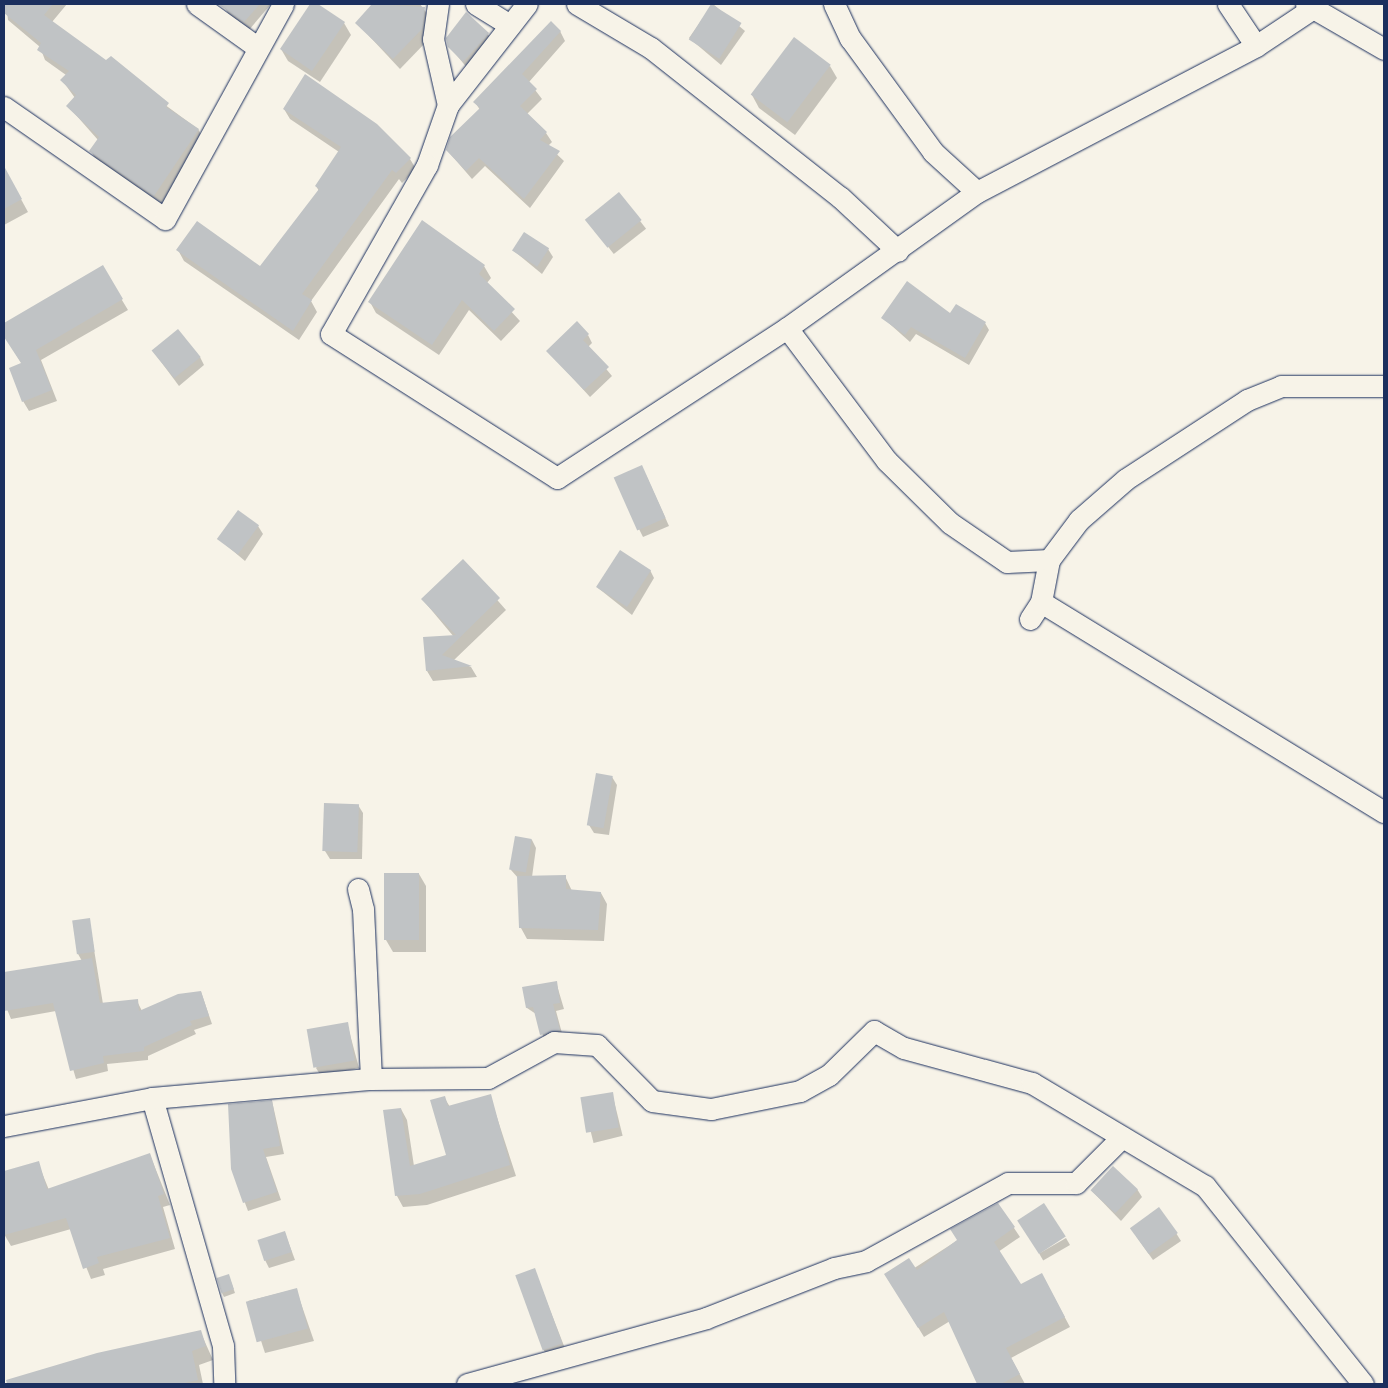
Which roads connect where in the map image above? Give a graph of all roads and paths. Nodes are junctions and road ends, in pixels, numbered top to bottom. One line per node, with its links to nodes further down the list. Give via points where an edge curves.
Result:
1 (197, 4): 11 (street)
2 (283, 4): 11 (street)
3 (438, 4): 14 (street, via 433,39)
4 (476, 4): 10 (street)
5 (527, 4): 10 (street)
6 (578, 4): 17 (street, via 651,48 840,197)
7 (834, 4): 16 (street, via 850,38 933,152)
8 (1228, 4): 12 (street)
9 (1308, 7): 12 (street); 13 (street)
10 (510, 25): 14 (street)
11 (258, 46): 15 (street, via 165,218)
12 (1256, 46): 16 (street)
13 (1384, 48)
14 (448, 105): 18 (street, via 427,165 331,334 556,478)
15 (4, 107)
16 (977, 192): 17 (street)
17 (898, 250): 18 (street)
18 (787, 328): 20 (street, via 888,461 950,523 1007,562)
19 (1384, 386): 20 (street, via 1281,386 1247,400 1126,479 1079,520)
20 (1048, 560): 21 (street, via 1035,610)
21 (1384, 812)
22 (358, 889): 23 (street, via 363,909)
23 (371, 1080): 24 (street); 26 (street, via 488,1078 554,1042 596,1045 652,1101 711,1109 800,1090 829,1075 874,1031 904,1048 1032,1083)
24 (152, 1098): 25 (street); 27 (street, via 223,1346)
25 (4, 1126)
26 (1122, 1137): 28 (street, via 1076,1183 1008,1183 866,1261 834,1268 706,1318); 29 (street, via 1205,1186)
27 (224, 1384)
28 (467, 1384)
29 (1363, 1384)

